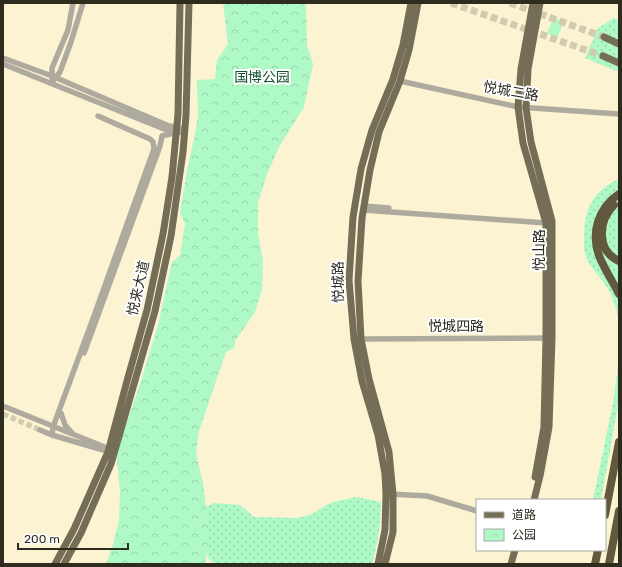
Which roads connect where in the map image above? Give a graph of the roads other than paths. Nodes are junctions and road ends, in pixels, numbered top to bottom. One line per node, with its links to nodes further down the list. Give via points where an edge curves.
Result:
1 (74, 3): 15 (street, via 68,30 52,68)
2 (83, 3): 15 (street, via 60,72)
3 (180, 3): 20 (main road, 悦来大道)
4 (189, 3): 21 (main road, 悦来大道)
5 (411, 3): 38 (main road, 悦城路, via 393,79 372,130 361,169 353,216 349,280 354,339 362,382 382,453)
6 (418, 3): 16 (main road, 悦城路, via 411,43)
7 (533, 3): 17 (main road, 悦山路, via 521,69)
8 (540, 3): 17 (main road, 悦山路)
9 (604, 37): 10 (main road)
10 (619, 44)
11 (603, 56): 13 (main road)
12 (3, 58): 15 (street)
13 (619, 63)
14 (3, 64): 15 (street)
15 (53, 79): 20 (street)
16 (400, 81): 17 (street, 悦城二路); 24 (main road, 悦城路, via 380,132)
17 (522, 108): 18 (street, 悦城二路); 25 (main road, 悦山路, via 523,143); 28 (main road, 悦山路, via 552,221)
18 (619, 114)
19 (98, 116): 32 (street, via 150,139 154,149)
20 (177, 130): 21 (street); 31 (street, via 162,136 98,318); 37 (main road, 悦来大道, via 162,241)
21 (184, 131): 37 (main road, 悦来大道, via 171,236 155,311)
22 (619, 194): 27 (highway, via 607,204 596,227 599,256)
23 (619, 200): 26 (highway, via 607,215 601,235 606,252)
24 (363, 208): 25 (street); 29 (main road, 悦城路, via 358,281)
25 (545, 221): 28 (main road, 悦山路)
26 (619, 261)
27 (619, 294)
28 (549, 338): 29 (street, 悦城四路); 39 (main road, 悦山路, via 544,427); 40 (main road, 悦山路, via 550,427)
29 (361, 339): 38 (main road, 悦城路, via 389,452)
30 (3, 406): 32 (street)
31 (61, 413): 32 (street); 35 (street, via 65,425)
32 (54, 427): 34 (street); 35 (street)
33 (40, 430): 34 (street)
34 (52, 435): 37 (street)
35 (75, 436): 37 (street)
36 (619, 442): 41 (highway)
37 (111, 451): 47 (main road, 悦来大道); 48 (main road, 悦来大道, via 81,533)
38 (390, 494): 42 (street, via 427,496); 49 (main road, 悦城路); 50 (main road, 悦城路, via 393,532)
39 (529, 499)
40 (534, 499)
41 (606, 510)
42 (476, 511)
43 (619, 511): 54 (highway)
44 (515, 551): 51 (main road)
45 (520, 551): 52 (main road)
46 (598, 551): 53 (highway)
47 (55, 564)
48 (64, 564)
49 (378, 564)
50 (385, 564)
51 (511, 564)
52 (516, 564)
53 (595, 564)
54 (609, 564)

